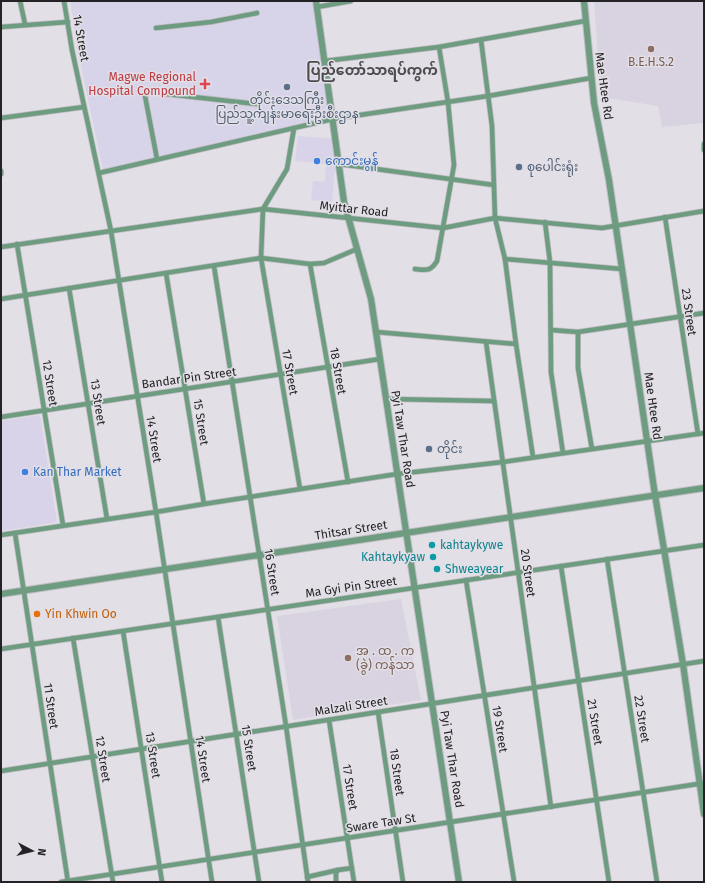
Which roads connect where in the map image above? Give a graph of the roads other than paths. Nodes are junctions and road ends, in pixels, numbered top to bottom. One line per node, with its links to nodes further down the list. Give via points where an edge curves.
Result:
1 (20, 1): 9 (street)
2 (64, 1): 8 (street, 14 Street)
3 (351, 1): 5 (street)
4 (584, 1): 7 (street, Mae Htee Rd)
5 (316, 4): 14 (street, Pyi Taw Thar Road)
6 (257, 13): 11 (street, via 211,22)
7 (585, 21): 12 (street); 15 (street, Mae Htee Rd)
8 (68, 22): 9 (street); 19 (street, 14 Street)
9 (25, 24): 10 (street)
10 (1, 27)
11 (156, 28)
12 (481, 40): 13 (street); 16 (street)
13 (439, 47): 14 (street); 17 (street)
14 (325, 61): 21 (street, Pyi Taw Thar Road)
15 (591, 78): 16 (street); 38 (street, Mae Htee Rd, via 610,180)
16 (488, 96): 17 (street); 31 (street)
17 (448, 102): 21 (street); 30 (street, via 454,165)
18 (257, 104): 25 (street, via 148,92 145,96)
19 (84, 107): 20 (street); 28 (street, 14 Street)
20 (1, 118)
21 (333, 119): 22 (street); 26 (street, Pyi Taw Thar Road)
22 (294, 128): 25 (street); 32 (street, via 287,169)
23 (704, 144): 24 (street)
24 (704, 150)
25 (157, 159): 28 (street)
26 (339, 164): 30 (street); 36 (street, Pyi Taw Thar Road)
27 (1, 171): 29 (street)
28 (98, 173): 40 (street, 14 Street)
29 (1, 174)
30 (452, 178): 31 (street); 39 (street)
31 (494, 185): 35 (street)
32 (263, 209): 36 (street, Myittar Road); 40 (street, Myittar Road); 44 (street, 17 Street)
33 (704, 210): 34 (street, Myittar Road)
34 (665, 217): 38 (street, Myittar Road); 57 (street, 23 Street)
35 (496, 218): 37 (street, Myittar Road); 39 (street, Myittar Road); 45 (street)
36 (348, 219): 39 (street, Myittar Road); 43 (street, Pyi Taw Thar Road)
37 (545, 222): 38 (street, Myittar Road, via 602,228); 46 (street)
38 (615, 226): 50 (street, Mae Htee Rd)
39 (443, 228): 49 (street, via 433,268)
40 (111, 231): 41 (street, Myittar Road); 52 (street, 14 Street)
41 (17, 244): 42 (street, Myittar Road); 54 (street, 12 Street)
42 (1, 247)
43 (357, 249): 47 (street, via 324,263); 60 (street, Pyi Taw Thar Road, via 371,298)
44 (261, 258): 47 (street); 48 (street); 66 (street, 17 Street)
45 (505, 258): 46 (street); 63 (street)
46 (550, 262): 50 (street); 59 (street)
47 (310, 264): 65 (street, 18 Street)
48 (214, 266): 51 (street); 67 (street, 16 Street)
49 (415, 269)
50 (622, 269): 58 (street, Mae Htee Rd)
51 (166, 273): 52 (street); 68 (street, 15 Street)
52 (119, 280): 53 (street); 69 (street, 14 Street)
53 (68, 288): 54 (street); 72 (street, 13 Street)
54 (26, 295): 55 (street); 73 (street, 12 Street)
55 (1, 299)
56 (704, 313): 57 (street)
57 (680, 317): 58 (street); 76 (street, 23 Street)
58 (630, 325): 61 (street); 77 (street, Mae Htee Rd)
59 (551, 330): 61 (street); 79 (street, via 551,372)
60 (376, 332): 62 (street); 64 (street, Pyi Taw Thar Road)
61 (578, 332): 78 (street, via 578,368)
62 (486, 342): 63 (street); 71 (street, 20 Street)
63 (516, 344): 80 (street)
64 (380, 360): 65 (street, Bandar Pin Street); 70 (street, Pyi Taw Thar Road)
65 (327, 367): 66 (street, Bandar Pin Street); 83 (street, 18 Street)
66 (281, 374): 67 (street, Bandar Pin Street); 85 (street, 17 Street)
67 (232, 382): 68 (street, Bandar Pin Street); 87 (street, 16 Street)
68 (185, 388): 69 (street, Bandar Pin Street); 88 (street, 15 Street)
69 (137, 396): 72 (street, Bandar Pin Street); 89 (street, 14 Street)
70 (386, 399): 71 (street); 82 (street, Pyi Taw Thar Road)
71 (494, 401): 81 (street, 20 Street)
72 (88, 403): 73 (street, Bandar Pin Street); 91 (street, 13 Street)
73 (44, 410): 74 (street, Bandar Pin Street); 92 (street, 12 Street)
74 (1, 416)
75 (704, 433): 76 (street)
76 (698, 434): 77 (street)
77 (647, 440): 78 (street); 86 (street, Mae Htee Rd)
78 (592, 449): 79 (street)
79 (563, 453): 80 (street)
80 (533, 457): 81 (street)
81 (503, 462): 82 (street); 90 (street, 20 Street)
82 (397, 474): 83 (street); 94 (street, Pyi Taw Thar Road)
83 (348, 482): 85 (street)
84 (704, 488): 86 (street, Thitsar Street)
85 (300, 489): 87 (street)
86 (654, 495): 90 (street, Thitsar Street); 97 (street, Mae Htee Rd)
87 (250, 497): 88 (street); 98 (street, 16 Street)
88 (204, 504): 89 (street)
89 (156, 512): 91 (street); 101 (street, 14 Street)
90 (511, 517): 94 (street, Thitsar Street); 102 (street, 20 Street)
91 (107, 519): 92 (street)
92 (63, 525): 93 (street)
93 (15, 532): 95 (street); 105 (street, 11 Street)
94 (406, 533): 98 (street, Thitsar Street); 104 (street, Pyi Taw Thar Road)
95 (1, 535)
96 (704, 545): 97 (street, Ma Gyi Pin Street)
97 (664, 550): 99 (street, Ma Gyi Pin Street); 115 (street, Mae Htee Rd)
98 (259, 555): 101 (street, Thitsar Street); 107 (street, 16 Street)
99 (607, 559): 100 (street, Ma Gyi Pin Street); 116 (street, 22 Street)
100 (561, 566): 102 (street, Ma Gyi Pin Street); 117 (street, 21 Street)
101 (165, 570): 105 (street, Thitsar Street); 109 (street, 14 Street)
102 (518, 572): 103 (street, Ma Gyi Pin Street); 118 (street, 20 Street)
103 (466, 580): 104 (street, Ma Gyi Pin Street); 119 (street, 19 Street)
104 (414, 588): 107 (street, Ma Gyi Pin Street); 120 (street, Pyi Taw Thar Road)
105 (24, 591): 106 (street, Thitsar Street); 112 (street, 11 Street)
106 (1, 594)
107 (267, 609): 108 (street, Ma Gyi Pin Street); 123 (street, 16 Street)
108 (218, 617): 109 (street, Ma Gyi Pin Street); 124 (street, 15 Street)
109 (173, 624): 110 (street, Ma Gyi Pin Street); 125 (street, 14 Street)
110 (123, 631): 111 (street, Ma Gyi Pin Street); 126 (street, 13 Street)
111 (74, 638): 112 (street, Ma Gyi Pin Street); 127 (street, 12 Street)
112 (32, 644): 113 (street, Ma Gyi Pin Street); 128 (street, 11 Street)
113 (1, 650)
114 (704, 661): 115 (street, Malzali Street)
115 (683, 664): 116 (street, Malzali Street); 130 (street, Mae Htee Rd)
116 (625, 673): 117 (street, Malzali Street); 131 (street, 22 Street)
117 (578, 681): 118 (street, Malzali Street); 132 (street, 21 Street)
118 (534, 688): 119 (street, Malzali Street); 133 (street, 20 Street)
119 (484, 695): 120 (street, Malzali Street); 134 (street, 19 Street)
120 (433, 703): 121 (street, Malzali Street); 136 (street, Pyi Taw Thar Road)
121 (378, 712): 122 (street, Malzali Street); 137 (street, 18 Street)
122 (329, 720): 123 (street, Malzali Street); 138 (street, 17 Street)
123 (286, 726): 124 (street, Malzali Street); 139 (street, 16 Street)
124 (236, 734): 125 (street, Malzali Street); 140 (street, 15 Street)
125 (190, 741): 126 (street, Malzali Street); 141 (street, 14 Street)
126 (141, 749): 127 (street, Malzali Street); 142 (street, 13 Street)
127 (93, 756): 128 (street, Malzali Street); 145 (street, 12 Street)
128 (50, 763): 129 (street, Malzali Street); 149 (street, 11 Street)
129 (1, 771)
130 (702, 784): 131 (street, Sware Taw St); 135 (street, Mae Htee Rd)
131 (644, 793): 132 (street, Sware Taw St); 159 (street, 22 Street)
132 (597, 800): 133 (street, Sware Taw St); 158 (street, 21 Street)
133 (551, 807): 134 (street, Sware Taw St)
134 (503, 814): 136 (street, Sware Taw St); 147 (street, 19 Street)
135 (704, 814)
136 (451, 822): 137 (street, Sware Taw St); 157 (street, Pyi Taw Thar Road)
137 (395, 831): 138 (street, Sware Taw St); 156 (street, 18 Street)
138 (348, 838): 139 (street, Sware Taw St); 143 (street, 17 Street)
139 (302, 844): 140 (street, Sware Taw St); 146 (street, 16 Street)
140 (255, 852): 141 (street, Sware Taw St); 153 (street, 15 Street)
141 (209, 859): 142 (street, Sware Taw St); 152 (street, 14 Street)
142 (160, 867): 145 (street, Sware Taw St); 151 (street, 13 Street)
143 (352, 868): 144 (street); 155 (street, 17 Street)
144 (338, 870): 146 (street); 154 (street)
145 (112, 874): 149 (street, Sware Taw St); 150 (street, 12 Street)
146 (307, 879)
147 (514, 881)
148 (61, 882): 149 (street, Sware Taw St)
149 (68, 882)
150 (113, 882)
151 (162, 882)
152 (212, 882)
153 (259, 882)
154 (336, 882)
155 (354, 882)
156 (403, 882)
157 (460, 882)
158 (609, 882)
159 (657, 882)

